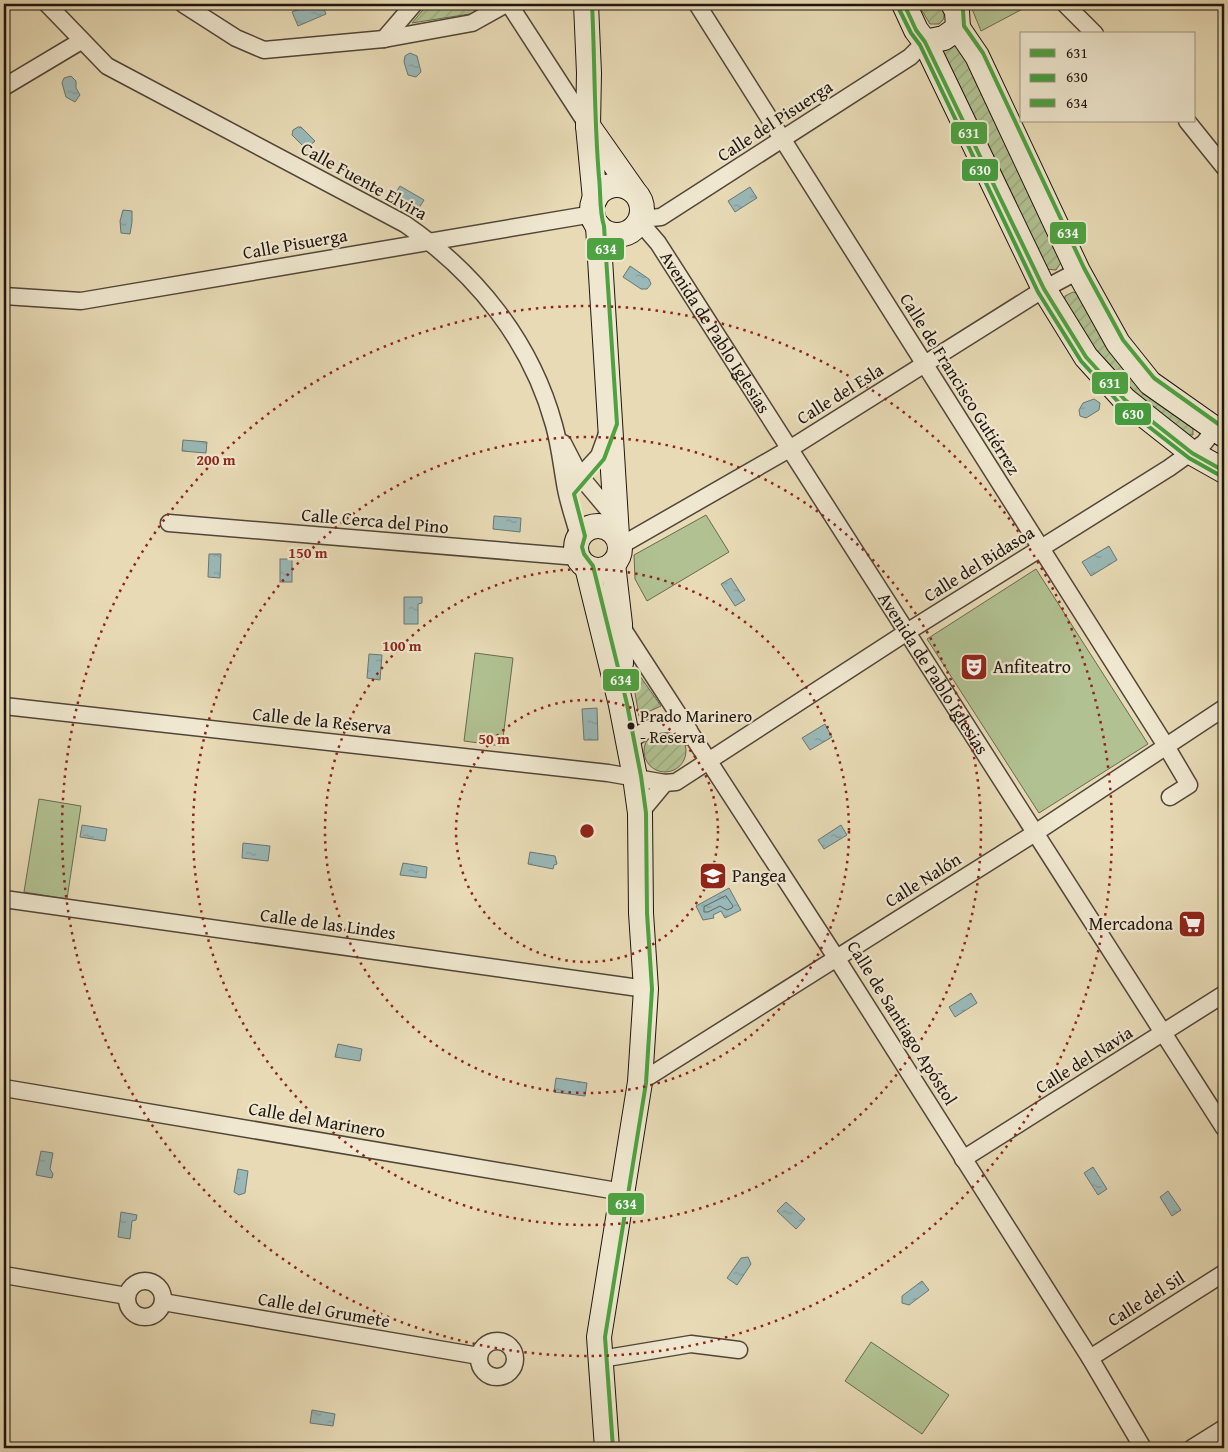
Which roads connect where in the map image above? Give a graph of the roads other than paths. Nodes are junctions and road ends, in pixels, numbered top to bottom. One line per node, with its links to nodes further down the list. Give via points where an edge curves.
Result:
1 (48, 4): 13 (street, Calle Fuente Elvira)
2 (182, 4): 12 (street, via 236,38 264,50)
3 (414, 4): 12 (street)
4 (507, 4): 12 (street, via 472,24); 17 (street)
5 (586, 4): 17 (street)
6 (697, 4): 18 (street, Calle de Francisco Gutiérrez)
7 (904, 4): 14 (street)
8 (953, 4): 10 (street)
9 (1065, 4): 11 (street)
10 (958, 28): 14 (street, via 944,38); 24 (street, via 977,56)
11 (1093, 32)
12 (384, 39)
13 (81, 41): 15 (street); 23 (street, Calle Fuente Elvira, via 107,66 405,224)
14 (925, 42): 18 (street, Calle del Pisuerga, via 910,57); 26 (street)
15 (4, 87)
16 (1188, 122): 19 (street)
17 (588, 126): 20 (street); 21 (street)
18 (783, 140): 22 (street, Calle del Pisuerga, via 661,217); 28 (street, Calle de Francisco Gutiérrez)
19 (1224, 167)
20 (633, 190): 21 (street, via 623,185 612,185 602,190); 22 (street, via 642,208)
21 (595, 213): 22 (street, via 607,232 618,234); 23 (street, Calle Pisuerga); 25 (street)
22 (636, 224): 25 (street, via 612,254); 32 (street, Avenida de Pablo Iglesias, via 658,243)
23 (430, 241): 27 (street, Calle Pisuerga, via 81,301); 30 (street, Calle Fuente Elvira, via 481,291 523,346 535,368)
24 (1078, 272): 26 (street, Calle del Esla); 31 (street, via 1118,343 1150,383)
25 (601, 281): 29 (street)
26 (1044, 289): 28 (street, Calle del Esla); 33 (street, via 1086,358 1126,400)
27 (4, 296)
28 (924, 366): 32 (street, Calle del Esla); 39 (street, Calle de Francisco Gutiérrez)
29 (611, 423): 35 (street, via 599,456); 38 (street)
30 (554, 426): 35 (street); 36 (street, Calle Fuente Elvira)
31 (1219, 432): 33 (street, Calle del Bidasoa)
32 (791, 448): 38 (street, Calle del Esla); 42 (street, Avenida de Pablo Iglesias)
33 (1192, 453): 34 (street); 39 (street, Calle del Bidasoa)
34 (1224, 471)
35 (580, 476): 36 (street); 38 (street)
36 (567, 492): 40 (street, Calle Fuente Elvira)
37 (169, 523): 40 (street, Calle Cerca del Pino)
38 (617, 542): 40 (street, via 605,569 596,570); 40 (street, via 610,530 602,526 585,530); 41 (street)
39 (1042, 549): 42 (street, Calle del Bidasoa); 48 (street, Calle de Francisco Gutiérrez)
40 (581, 554): 43 (street)
41 (620, 624): 43 (street); 46 (street, Calle de Santiago Apóstol)
42 (907, 632): 49 (street, Calle del Bidasoa); 54 (street, Avenida de Pablo Iglesias)
43 (621, 705): 47 (street)
44 (4, 706): 50 (street, Calle de la Reserva)
45 (1224, 708): 48 (street, Calle Nalón)
46 (689, 730): 47 (street, via 664,723 652,726); 49 (street, Calle de Santiago Apóstol)
47 (628, 742): 50 (street)
48 (1166, 746): 52 (street, Calle de Francisco Gutiérrez, via 1191,789); 54 (street, Calle Nalón)
49 (709, 760): 51 (street, via 676,782); 56 (street, Calle de Santiago Apóstol)
50 (636, 778): 51 (street); 53 (street)
51 (665, 783): 53 (street)
52 (1170, 797)
53 (640, 813): 57 (street)
54 (1035, 833): 56 (street, Calle Nalón); 59 (street, Avenida de Pablo Iglesias)
55 (4, 899): 57 (street, Calle de las Lindes)
56 (838, 959): 60 (street, Calle Nalón); 63 (street, Calle de Santiago Apóstol)
57 (646, 989): 60 (street)
58 (1224, 994): 59 (street, Calle del Navia)
59 (1164, 1033): 62 (street, Avenida de Pablo Iglesias); 63 (street, Calle del Navia)
60 (640, 1082): 64 (street)
61 (4, 1088): 64 (street, Calle del Marinero)
62 (1224, 1128)
63 (963, 1159): 71 (street, Calle de Santiago Apóstol)
64 (623, 1192): 72 (street, via 599,1337)
65 (1224, 1274): 71 (street, Calle del Sil)
66 (4, 1276): 67 (street)
67 (127, 1296): 68 (street, via 134,1285 148,1282 160,1289); 68 (street, via 130,1310 142,1317 155,1314)
68 (163, 1302): 70 (street, Calle del Grumete)
69 (739, 1350): 72 (street, via 691,1344)
70 (479, 1356)
71 (1090, 1358): 75 (street, Calle de Santiago Apóstol)
72 (601, 1359): 74 (street)
73 (1224, 1428): 76 (street)
74 (607, 1448)
75 (1143, 1448)
76 (1192, 1448)

